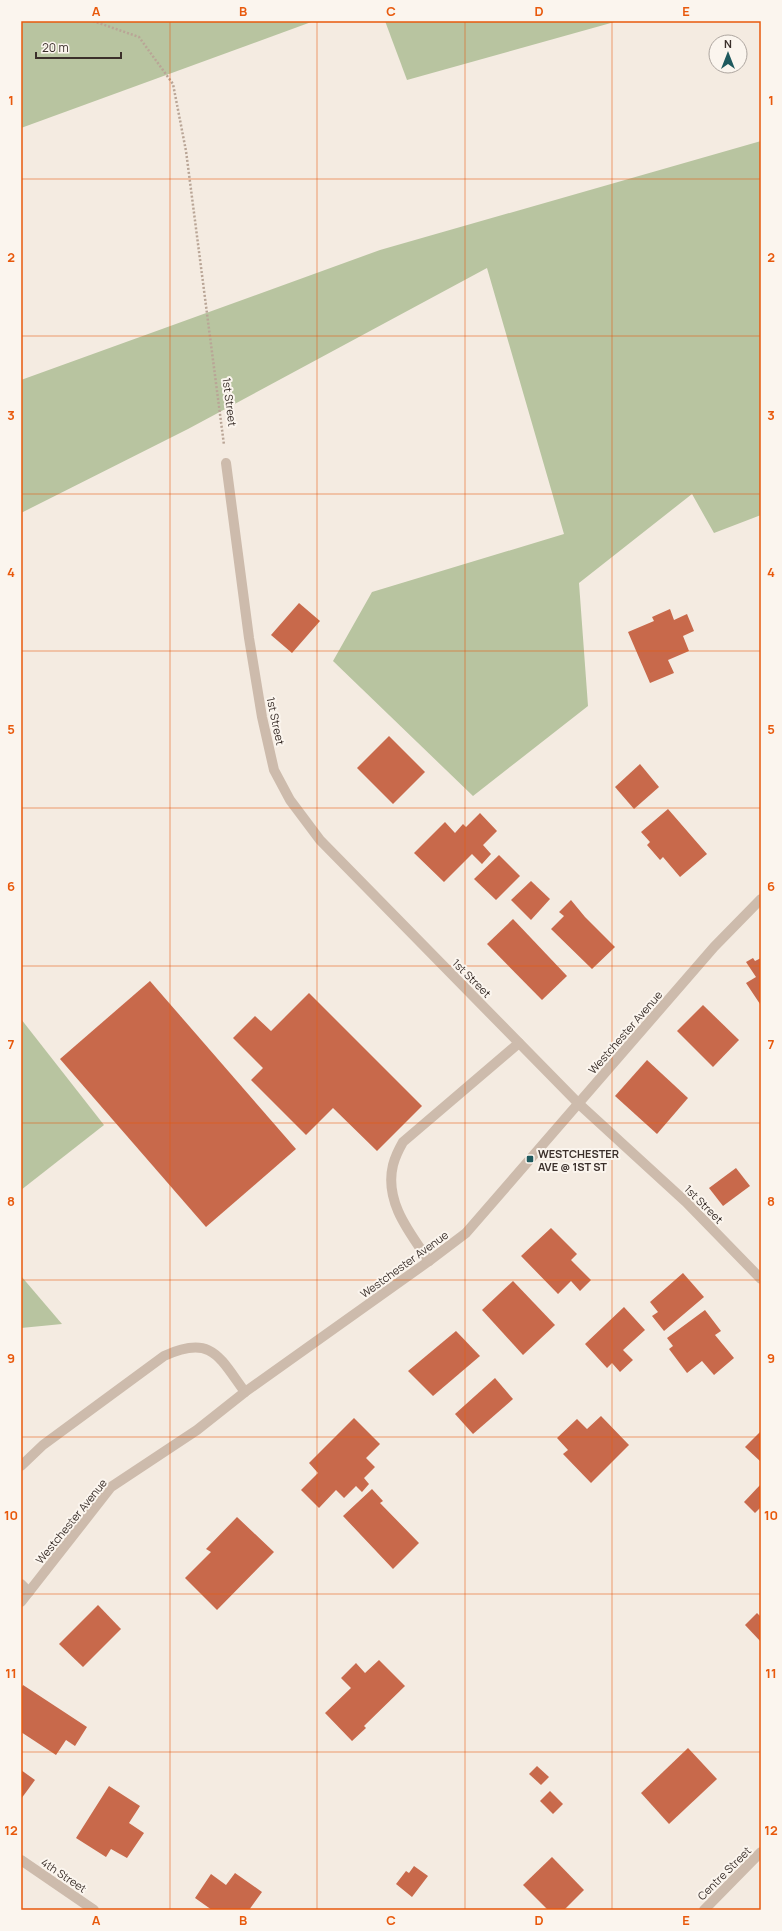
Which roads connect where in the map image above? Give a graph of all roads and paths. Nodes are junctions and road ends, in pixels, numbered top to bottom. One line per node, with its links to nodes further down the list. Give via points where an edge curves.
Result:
1 (92, 21): 2 (path, 1st Street, via 139,37 173,84 186,152)
2 (226, 463): 4 (street, 1st Street, via 262,717 274,770 290,800 320,840)
3 (761, 899): 5 (street, Westchester Avenue, via 714,947)
4 (520, 1043): 5 (street, 1st Street); 6 (street, via 403,1142 393,1165 392,1188 398,1214)
5 (579, 1104): 6 (street, Westchester Avenue, via 466,1233); 7 (street, 1st Street, via 686,1202)
6 (429, 1261): 8 (street, Westchester Avenue)
7 (761, 1279)
8 (246, 1392): 9 (street, via 218,1356 210,1350 184,1348 164,1356 43,1445); 11 (street, Westchester Avenue, via 197,1430 111,1487)
9 (21, 1466)
10 (21, 1584): 11 (street)
11 (29, 1592): 12 (street, Westchester Avenue)
12 (21, 1602)
13 (761, 1852): 16 (street, Centre Street)
14 (21, 1860): 15 (street, 4th Street)
15 (94, 1910)
16 (704, 1910)

